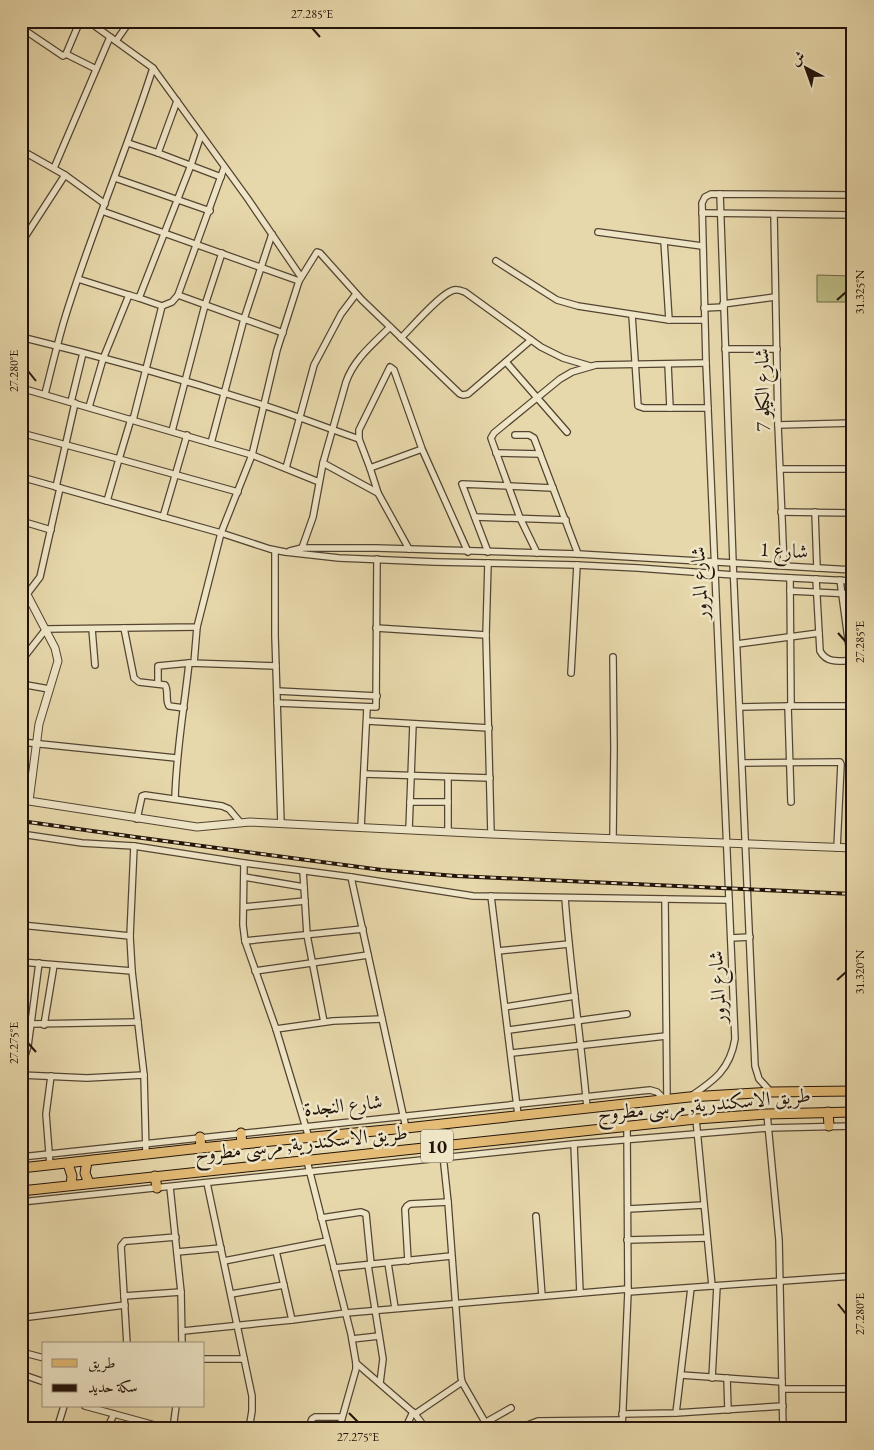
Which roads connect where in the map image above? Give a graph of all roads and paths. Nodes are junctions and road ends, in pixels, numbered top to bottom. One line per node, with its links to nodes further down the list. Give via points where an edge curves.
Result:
1 (26, 21): 7 (street)
2 (80, 21): 9 (street)
3 (88, 21): 6 (street)
4 (103, 21): 6 (street)
5 (130, 21): 8 (street)
6 (97, 28): 8 (street)
7 (22, 31): 9 (street, via 63,56)
8 (113, 39): 10 (street); 11 (street)
9 (66, 54): 11 (street)
10 (153, 68): 12 (street); 14 (street)
11 (96, 69): 18 (street)
12 (178, 102): 13 (street); 16 (street)
13 (201, 135): 17 (street); 19 (street)
14 (128, 143): 16 (street); 22 (street)
15 (21, 150): 18 (street)
16 (158, 154): 17 (street)
17 (191, 165): 21 (street); 25 (street)
18 (54, 168): 20 (street)
19 (224, 168): 21 (street); 35 (street)
20 (64, 175): 26 (street); 37 (street)
21 (221, 177): 28 (street)
22 (115, 178): 25 (street); 26 (street)
23 (720, 194): 24 (street); 29 (street, شارع المرور, via 705,196); 30 (street, شارع المرور)
24 (853, 195)
25 (177, 200): 28 (street); 33 (street)
26 (105, 204): 27 (street)
27 (102, 211): 33 (street); 43 (street)
28 (210, 211): 38 (street)
29 (702, 213): 30 (street); 39 (street, شارع المرور)
30 (721, 213): 31 (street); 52 (street, شارع المرور)
31 (774, 214): 32 (street); 48 (street, شارع الكيلو 7)
32 (853, 215)
33 (164, 232): 38 (street); 49 (street)
34 (598, 232): 36 (street)
35 (272, 234): 42 (street); 44 (street)
36 (664, 241): 39 (street); 56 (street)
37 (21, 243)
38 (198, 244): 40 (street); 47 (street)
39 (702, 246): 53 (street, شارع المرور)
40 (222, 253): 42 (street); 50 (street)
41 (496, 261): 54 (street, via 557,300)
42 (262, 268): 44 (street); 55 (street)
43 (78, 279): 46 (street); 63 (street)
44 (300, 279): 45 (street, via 318,251); 59 (street)
45 (356, 294): 58 (street); 84 (street, via 341,314 314,365)
46 (129, 295): 49 (street); 67 (street)
47 (178, 296): 50 (street); 51 (street)
48 (776, 297): 52 (street); 65 (street, شارع الكيلو 7)
49 (139, 298): 51 (street)
50 (205, 305): 55 (street); 74 (street)
51 (162, 306): 73 (street)
52 (724, 306): 53 (street); 64 (street, شارع المرور)
53 (704, 308): 57 (street, شارع المرور)
54 (632, 315): 56 (street); 70 (street)
55 (244, 319): 59 (street); 77 (street)
56 (669, 320): 57 (street)
57 (704, 320): 69 (street, شارع المرور)
58 (390, 327): 61 (street); 88 (street, via 350,370)
59 (283, 333): 80 (street)
60 (21, 337): 63 (street)
61 (401, 338): 62 (street, via 444,296 459,290); 68 (street, via 463,395)
62 (532, 340): 68 (street); 72 (street, via 556,355)
63 (58, 345): 66 (street); 76 (street)
64 (725, 349): 65 (street); 137 (street, شارع المرور)
65 (777, 349): 87 (street, شارع الكيلو 7)
66 (83, 352): 67 (street); 79 (street)
67 (103, 359): 73 (street); 81 (street)
68 (506, 362): 78 (street)
69 (706, 363): 71 (street); 83 (street, شارع المرور)
70 (634, 364): 71 (street); 72 (street); 82 (street, via 638,406)
71 (668, 364): 82 (street)
72 (590, 366): 78 (street, via 567,374)
73 (146, 370): 74 (street); 85 (street)
74 (185, 382): 77 (street); 89 (street)
75 (21, 388): 76 (street)
76 (45, 394): 79 (street)
77 (225, 394): 80 (street); 95 (street)
78 (537, 397): 90 (street); 98 (street, via 492,436)
79 (73, 402): 81 (street); 96 (street)
80 (264, 406): 84 (street); 100 (street)
81 (89, 407): 85 (street)
82 (670, 408): 83 (street)
83 (708, 408): 135 (street, شارع المرور)
84 (299, 418): 88 (street); 103 (street)
85 (132, 420): 89 (street); 101 (street)
86 (853, 424): 87 (street)
87 (778, 425): 105 (street, شارع الكيلو 7)
88 (332, 430): 94 (street); 102 (street)
89 (172, 431): 93 (street)
90 (567, 432)
91 (21, 433): 96 (street)
92 (515, 435): 99 (street, via 532,436)
93 (187, 436): 95 (street); 107 (street)
94 (360, 440): 97 (street, via 361,426 390,367 394,370); 104 (street)
95 (211, 443): 100 (street)
96 (65, 444): 101 (street); 111 (street)
97 (422, 449): 104 (street); 130 (street)
98 (496, 453): 99 (street); 110 (street)
99 (540, 454): 112 (street)
100 (252, 455): 103 (street); 113 (street)
101 (119, 459): 107 (street); 115 (street)
102 (323, 463): 109 (street); 114 (street)
103 (286, 468): 109 (street)
104 (370, 468): 114 (street)
105 (780, 469): 106 (street); 116 (street, شارع الكيلو 7)
106 (853, 469)
107 (175, 474): 113 (street); 119 (street)
108 (21, 477): 111 (street, شارع 1)
109 (319, 482): 126 (street, via 313,517)
110 (508, 486): 112 (street); 120 (street, via 462,484); 121 (street)
111 (58, 487): 115 (street, شارع 1); 124 (street)
112 (553, 488): 122 (street)
113 (238, 492): 125 (street)
114 (378, 493): 127 (street)
115 (107, 501): 119 (street, شارع 1)
116 (781, 512): 117 (street); 139 (street, شارع الكيلو 7)
117 (816, 512): 118 (street); 140 (street)
118 (852, 513): 141 (street)
119 (163, 517): 125 (street, شارع 1)
120 (475, 517): 121 (street); 131 (street)
121 (520, 518): 122 (street); 132 (street)
122 (566, 520): 133 (street)
123 (21, 521): 124 (street)
124 (50, 530): 151 (street, via 40,577)
125 (221, 533): 128 (street, شارع 1); 156 (street)
126 (302, 548): 127 (street, شارع 1); 129 (street, شارع 1)
127 (409, 549): 130 (street, شارع 1)
128 (275, 551): 129 (street, شارع 1); 169 (street)
129 (285, 552): 134 (street, شارع 1)
130 (468, 552): 131 (street, شارع 1)
131 (488, 552): 132 (street, شارع 1)
132 (537, 553): 133 (street, شارع 1)
133 (578, 554): 135 (street, شارع 1)
134 (377, 559): 136 (street, شارع 1); 157 (street)
135 (714, 561): 137 (street, شارع 1); 142 (street, شارع المرور)
136 (488, 563): 138 (street, شارع 1); 161 (street)
137 (733, 563): 139 (street, شارع 1); 143 (street, شارع المرور)
138 (577, 565): 142 (street, شارع 1); 170 (street)
139 (784, 566): 140 (street, شارع 1)
140 (817, 568): 141 (street, شارع 1)
141 (852, 570)
142 (714, 573): 143 (street, شارع 1); 208 (street, شارع المرور)
143 (734, 575): 144 (street, شارع 1); 163 (street, شارع المرور)
144 (790, 578): 145 (street, شارع 1); 149 (street)
145 (816, 579): 146 (street, شارع 1); 150 (street)
146 (840, 580): 147 (street, شارع 1); 152 (street)
147 (853, 581)
148 (21, 583): 151 (street)
149 (790, 590): 150 (street); 162 (street)
150 (817, 592): 152 (street); 160 (street)
151 (28, 593): 154 (street); 158 (street)
152 (842, 594): 153 (street); 165 (street)
153 (853, 594)
154 (21, 602)
155 (124, 628): 156 (street); 159 (street); 172 (street, via 134,678 139,682)
156 (196, 628): 167 (street)
157 (376, 628): 161 (street); 175 (street)
158 (46, 629): 159 (street); 166 (street); 173 (street, via 57,655)
159 (92, 629): 168 (street)
160 (819, 633): 162 (street); 165 (street, via 820,651 825,658)
161 (486, 634): 184 (street)
162 (791, 638): 163 (street); 177 (street)
163 (737, 644): 179 (street, شارع المرور)
164 (613, 657): 207 (street)
165 (852, 660)
166 (21, 662)
167 (192, 663): 169 (street); 172 (street, via 158,666); 180 (street)
168 (95, 665)
169 (276, 666): 174 (street)
170 (571, 673)
171 (21, 684): 173 (street)
172 (158, 684): 180 (street, via 166,687 169,706)
173 (49, 689): 186 (street)
174 (277, 691): 175 (street); 176 (street)
175 (377, 696): 181 (street, via 376,707)
176 (277, 703): 181 (street); 201 (street)
177 (790, 706): 178 (street); 179 (street); 188 (street)
178 (853, 706)
179 (740, 707): 189 (street, شارع المرور)
180 (184, 708): 187 (street)
181 (367, 708): 182 (street)
182 (367, 721): 183 (street); 190 (street)
183 (414, 724): 184 (street); 191 (street)
184 (489, 728): 193 (street)
185 (21, 742): 186 (street)
186 (36, 745): 187 (street); 195 (street)
187 (176, 758): 194 (street)
188 (790, 762): 189 (street); 198 (street); 211 (street, via 838,761 841,764)
189 (742, 763): 209 (street, شارع المرور)
190 (364, 774): 191 (street); 202 (street)
191 (411, 775): 192 (street); 196 (street)
192 (448, 777): 193 (street); 197 (street)
193 (490, 778): 206 (street)
194 (175, 799): 199 (street, via 142,796); 200 (street, via 226,807)
195 (25, 800): 199 (street)
196 (410, 802): 197 (street); 203 (street)
197 (448, 802): 204 (street)
198 (791, 802)
199 (137, 819): 200 (street, via 197,827)
200 (240, 822): 201 (street)
201 (281, 824): 202 (street)
202 (361, 828): 203 (street)
203 (409, 830): 204 (street)
204 (448, 832): 206 (street)
205 (21, 834): 210 (street, via 82,843)
206 (491, 834): 207 (street)
207 (613, 838): 208 (street)
208 (726, 843): 209 (street); 221 (street, شارع المرور)
209 (746, 844): 211 (street); 228 (street, شارع المرور)
210 (134, 846): 213 (street); 227 (street)
211 (837, 848): 212 (street)
212 (853, 848)
213 (244, 863): 214 (street); 216 (street)
214 (303, 870): 215 (street); 217 (street)
215 (351, 877): 218 (street); 225 (street)
216 (244, 878): 217 (street); 223 (street)
217 (304, 887): 222 (street)
218 (491, 896): 219 (street); 232 (street)
219 (565, 898): 220 (street); 231 (street)
220 (665, 899): 221 (street); 251 (street)
221 (729, 900): 229 (street, شارع المرور)
222 (305, 901): 223 (street); 226 (street)
223 (244, 907): 230 (street)
224 (21, 925): 227 (street)
225 (363, 929): 226 (street); 233 (street)
226 (307, 934): 230 (street); 236 (street)
227 (130, 936): 238 (street)
228 (750, 937): 229 (street); 260 (street, شارع المرور, via 755,1066 759,1079)
229 (731, 938): 262 (street, شارع المرور, via 734,1050 717,1078)
230 (245, 941): 239 (street)
231 (568, 944): 232 (street); 240 (street)
232 (498, 951): 241 (street)
233 (368, 955): 236 (street); 243 (street)
234 (21, 962): 235 (street)
235 (39, 963): 237 (street); 247 (street)
236 (312, 963): 239 (street); 246 (street)
237 (54, 965): 238 (street); 248 (street)
238 (132, 971): 245 (street)
239 (255, 971): 249 (street)
240 (576, 996): 241 (street); 244 (street)
241 (506, 1007): 250 (street)
242 (627, 1014): 244 (street)
243 (382, 1019): 246 (street); 270 (street)
244 (579, 1020): 250 (street); 252 (street)
245 (138, 1022): 248 (street); 257 (street)
246 (324, 1022): 249 (street)
247 (31, 1024): 248 (street); 253 (street)
248 (44, 1025)
249 (276, 1029): 272 (street)
250 (508, 1030): 254 (street)
251 (666, 1036): 252 (street); 263 (street)
252 (581, 1045): 254 (street); 261 (street)
253 (24, 1052): 255 (street)
254 (512, 1053): 264 (street)
255 (21, 1068)
256 (21, 1075): 258 (street)
257 (144, 1075): 258 (street); 283 (street)
258 (51, 1076): 288 (street, via 46,1114)
259 (853, 1091): 260 (main road, طريق الاسكندرية, مرسى مطروح / 10)
260 (771, 1092): 262 (main road, طريق الاسكندرية, مرسى مطروح / 10)
261 (586, 1096): 263 (street, شارع النجدة, via 650,1090 658,1092); 264 (street, شارع النجدة); 265 (street)
262 (689, 1097): 263 (main road, طريق الاسكندرية, مرسى مطروح / 10)
263 (666, 1100): 265 (main road, طريق الاسكندرية, مرسى مطروح / 10)
264 (517, 1104): 269 (street); 270 (street, شارع النجدة)
265 (587, 1108): 269 (main road, طريق الاسكندرية, مرسى مطروح / 10)
266 (828, 1112): 267 (main road, طريق الاسكندرية, مرسى مطروح / 10); 268 (main road, طريق الاسكندرية, مرسى مطروح / 10); 273 (main road)
267 (853, 1112)
268 (767, 1114): 271 (main road, طريق الاسكندرية, مرسى مطروح / 10); 277 (street)
269 (518, 1115): 276 (main road, طريق الاسكندرية, مرسى مطروح / 10)
270 (403, 1116): 272 (street, شارع النجدة); 276 (street)
271 (696, 1120): 275 (main road, طريق الاسكندرية, مرسى مطروح / 10); 279 (street)
272 (306, 1125): 278 (street, شارع النجدة); 281 (street)
273 (829, 1126): 274 (street); 277 (street)
274 (853, 1126)
275 (628, 1127): 282 (street); 286 (main road, طريق الاسكندرية, مرسى مطروح / 10)
276 (406, 1128): 281 (main road, طريق الاسكندرية, مرسى مطروح / 10)
277 (768, 1128): 279 (street); 325 (street)
278 (240, 1132): 280 (street, شارع النجدة); 284 (main road)
279 (698, 1133): 282 (street); 307 (street)
280 (200, 1137): 283 (street, شارع النجدة); 287 (main road)
281 (309, 1138): 284 (main road, طريق الاسكندرية, مرسى مطروح / 10)
282 (628, 1139): 285 (street); 308 (street)
283 (146, 1143): 288 (street, شارع النجدة); 289 (street)
284 (242, 1144): 287 (main road, طريق الاسكندرية, مرسى مطروح / 10)
285 (574, 1144): 291 (street); 331 (street)
286 (442, 1146): 291 (street); 292 (main road, طريق الاسكندرية, مرسى مطروح / 10)
287 (201, 1148): 289 (main road, طريق الاسكندرية, مرسى مطروح / 10)
288 (49, 1154): 290 (street, شارع النجدة); 295 (street)
289 (146, 1154): 293 (main road, طريق الاسكندرية, مرسى مطروح / 10)
290 (21, 1157)
291 (443, 1158): 297 (street); 306 (street)
292 (307, 1160): 297 (street); 298 (main road, طريق الاسكندرية, مرسى مطروح / 10)
293 (87, 1162): 294 (main road, طريق الاسكندرية, مرسى مطروح / 10); 299 (main road, via 85,1173)
294 (68, 1164): 295 (main road, طريق الاسكندرية, مرسى مطروح / 10); 301 (main road)
295 (50, 1166): 296 (main road, طريق الاسكندرية, مرسى مطروح / 10)
296 (21, 1168)
297 (311, 1172): 300 (street); 310 (street)
298 (155, 1176): 299 (main road, طريق الاسكندرية, مرسى مطروح / 10); 303 (main road)
299 (89, 1183): 301 (main road, طريق الاسكندرية, مرسى مطروح / 10)
300 (207, 1183): 302 (street); 315 (street)
301 (71, 1185): 304 (main road, طريق الاسكندرية, مرسى مطروح / 10)
302 (170, 1187): 303 (street); 311 (street)
303 (156, 1188): 305 (street)
304 (21, 1191)
305 (21, 1202)
306 (448, 1202): 318 (street); 320 (street, via 406,1206)
307 (704, 1205): 308 (street); 312 (street)
308 (628, 1209): 313 (street)
309 (536, 1216): 334 (street)
310 (321, 1218): 314 (street); 322 (street, via 366,1214)
311 (176, 1237): 317 (street); 333 (street, via 123,1243)
312 (708, 1238): 313 (street); 327 (street)
313 (628, 1240): 329 (street)
314 (327, 1241): 316 (street); 323 (street)
315 (222, 1248): 317 (street); 319 (street)
316 (276, 1251): 319 (street); 326 (street)
317 (177, 1252): 330 (street)
318 (451, 1256): 320 (street); 335 (street)
319 (224, 1261): 332 (street)
320 (408, 1261): 321 (street)
321 (388, 1263): 322 (street); 337 (street)
322 (369, 1265): 323 (street); 338 (street)
323 (334, 1268): 339 (street)
324 (853, 1276): 325 (street)
325 (780, 1281): 327 (street); 360 (street)
326 (284, 1285): 332 (street); 341 (street)
327 (714, 1286): 328 (street); 356 (street)
328 (690, 1288): 329 (street); 355 (street)
329 (628, 1290): 331 (street); 374 (street)
330 (181, 1292): 333 (street); 344 (street)
331 (580, 1293): 334 (street)
332 (231, 1294): 342 (street)
333 (124, 1296): 336 (street)
334 (542, 1296): 335 (street)
335 (455, 1303): 337 (street); 359 (street)
336 (125, 1305): 340 (street); 347 (street)
337 (395, 1308): 338 (street)
338 (376, 1310): 339 (street); 345 (street)
339 (346, 1313): 341 (street); 346 (street)
340 (24, 1318): 343 (street)
341 (292, 1320): 342 (street)
342 (238, 1326): 344 (street); 352 (street)
343 (21, 1327)
344 (182, 1331): 348 (street)
345 (379, 1336): 346 (street); 361 (street, via 383,1365)
346 (352, 1339): 353 (street)
347 (127, 1342)
348 (182, 1342)
349 (21, 1352): 350 (street)
350 (42, 1357)
351 (205, 1359): 352 (street)
352 (244, 1359): 382 (street, via 252,1405)
353 (356, 1363): 361 (street); 373 (street)
354 (21, 1374): 358 (street)
355 (681, 1376): 356 (street); 371 (street)
356 (712, 1378): 357 (street)
357 (727, 1378): 360 (street); 369 (street)
358 (42, 1381)
359 (462, 1382): 370 (street); 375 (street)
360 (782, 1382): 362 (street)
361 (380, 1383): 370 (street)
362 (782, 1389): 363 (street); 364 (street)
363 (853, 1389)
364 (783, 1406): 369 (street); 391 (street)
365 (63, 1408): 378 (street)
366 (92, 1408): 372 (street)
367 (176, 1408): 381 (street)
368 (511, 1408): 375 (street)
369 (728, 1410): 371 (street)
370 (414, 1413): 385 (street); 386 (street)
371 (676, 1413): 374 (street)
372 (114, 1414): 376 (street); 379 (street)
373 (342, 1417): 383 (street, via 315,1417); 384 (street)
374 (622, 1417): 377 (street, via 538,1422); 390 (street)
375 (485, 1422): 387 (street); 388 (street)
376 (149, 1426): 380 (street)
377 (529, 1427): 389 (street)
378 (57, 1429)
379 (107, 1429)
380 (169, 1429)
381 (174, 1429)
382 (249, 1429)
383 (308, 1429)
384 (339, 1429)
385 (406, 1429)
386 (426, 1429)
387 (474, 1429)
388 (488, 1429)
389 (522, 1429)
390 (622, 1429)
391 (783, 1429)

